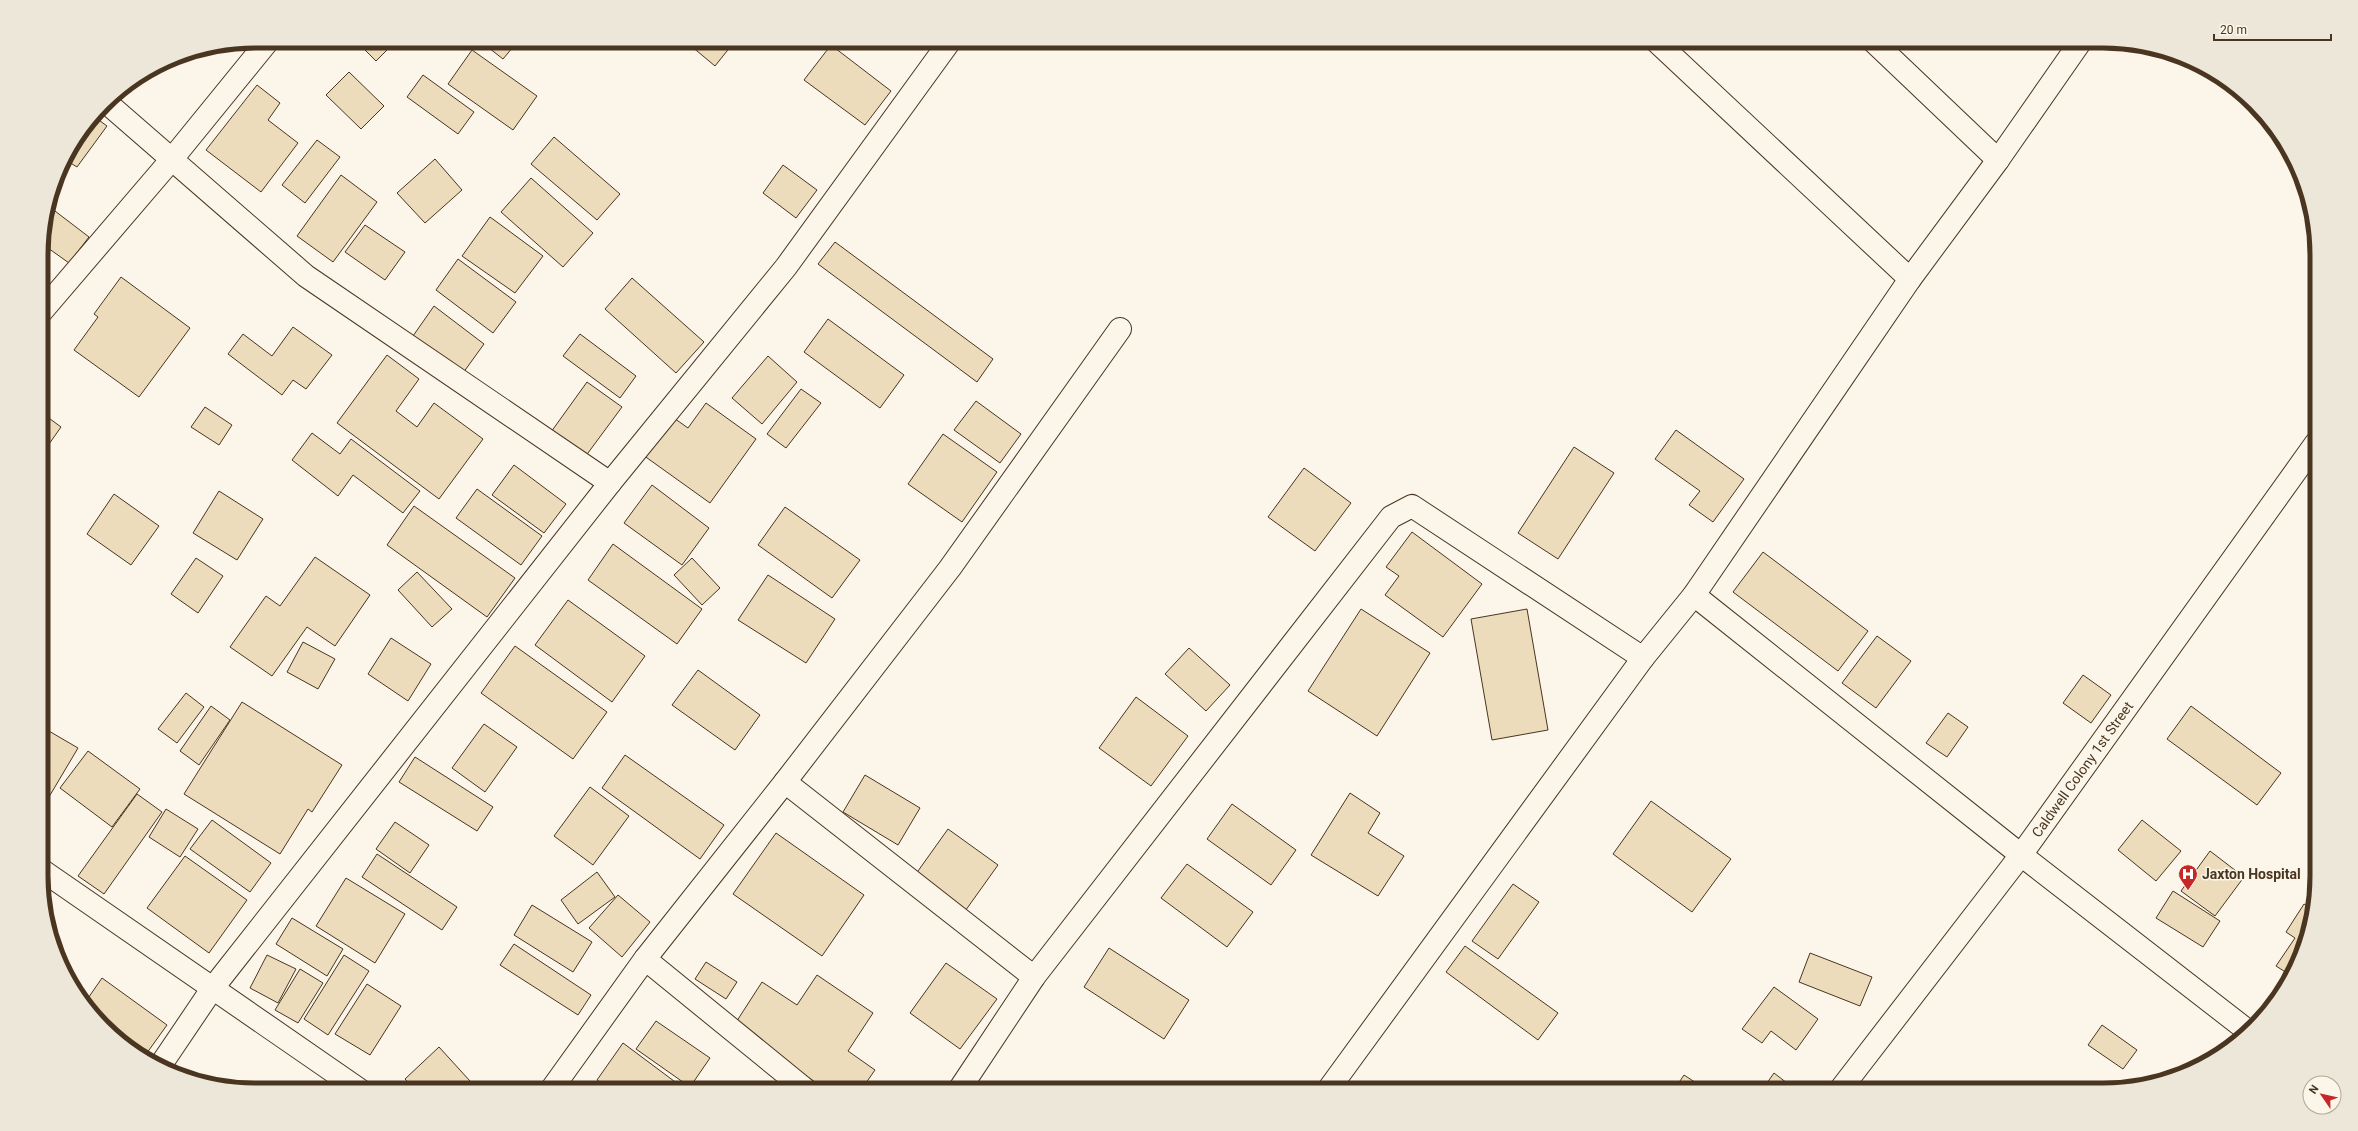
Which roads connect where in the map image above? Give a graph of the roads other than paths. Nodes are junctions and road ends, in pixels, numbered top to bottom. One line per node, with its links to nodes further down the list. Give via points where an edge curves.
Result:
1 (262, 48): 7 (street)
2 (945, 48): 13 (street, via 786,267)
3 (1663, 48): 9 (street)
4 (1880, 48): 8 (street)
5 (2076, 48): 8 (street)
6 (111, 107): 7 (street)
7 (172, 159): 10 (street); 13 (street, via 306,276)
8 (1998, 160): 9 (street)
9 (1910, 279): 14 (street)
10 (48, 304)
11 (1120, 330): 16 (street, via 950,568)
12 (2310, 451): 17 (street, Caldwell Colony 1st Street)
13 (610, 483): 21 (street)
14 (1694, 595): 15 (street); 17 (street)
15 (1643, 658): 20 (street, via 1412,506 1392,518); 28 (street)
16 (785, 782): 19 (street); 20 (street)
17 (2021, 855): 22 (street); 29 (street, Caldwell Colony 1st Street)
18 (48, 875): 21 (street)
19 (645, 959): 25 (street); 26 (street)
20 (1034, 977): 27 (street)
21 (212, 989): 23 (street); 24 (street)
22 (2243, 1028)
23 (163, 1062)
24 (350, 1083)
25 (556, 1083)
26 (797, 1083)
27 (964, 1083)
28 (1333, 1083)
29 (1845, 1083)

